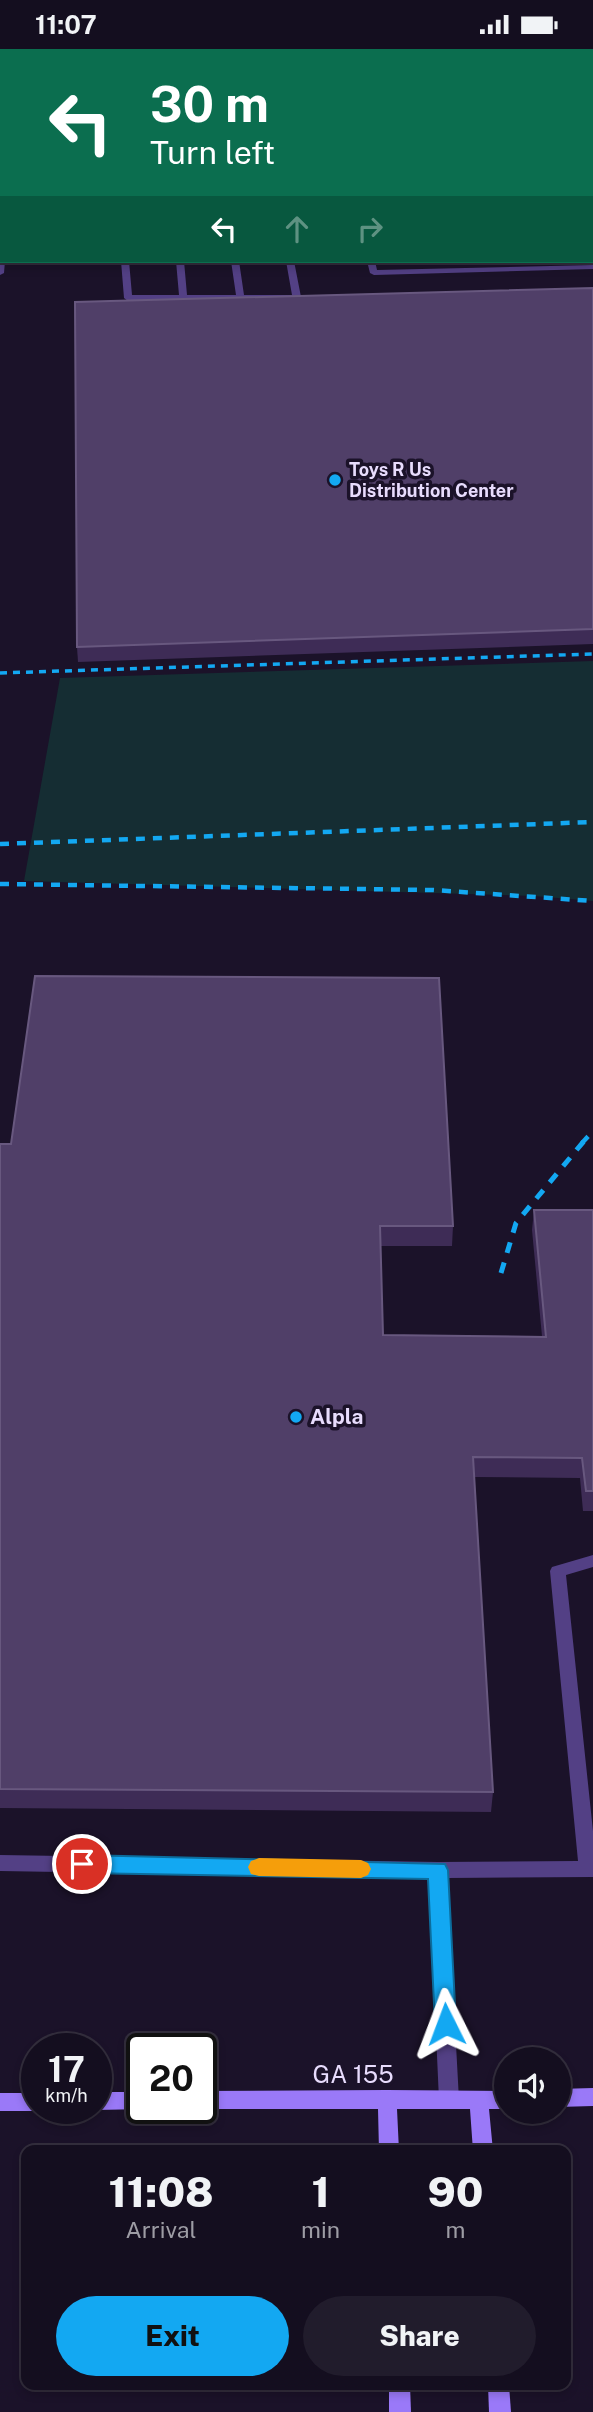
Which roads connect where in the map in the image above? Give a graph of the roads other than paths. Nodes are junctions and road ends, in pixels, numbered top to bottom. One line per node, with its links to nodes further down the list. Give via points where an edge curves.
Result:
1 (125, 263): 8 (lane, via 128,298)
2 (180, 263): 8 (lane)
3 (235, 263): 7 (lane)
4 (290, 263): 7 (lane, via 297,297)
5 (372, 263): 6 (lane, via 374,273)
6 (593, 267)
7 (240, 297): 8 (lane)
8 (183, 298)
9 (593, 1561): 11 (lane, via 558,1571)
10 (0, 1863): 12 (lane)
11 (591, 1869): 12 (lane)
12 (438, 1870): 16 (lane)
13 (593, 2097): 14 (main road)
14 (571, 2098)
15 (387, 2099): 16 (main road, GA 155 / GA 155); 18 (main road, GA 155 / GA 155); 22 (main road)
16 (449, 2100): 19 (main road, GA 155 / GA 155)
17 (494, 2100): 19 (main road, GA 155 / GA 155)
18 (217, 2101)
19 (479, 2101): 23 (main road)
20 (0, 2102): 21 (main road)
21 (21, 2102)
22 (389, 2145)
23 (483, 2145)
24 (399, 2390): 26 (main road)
25 (498, 2390): 27 (main road)
26 (400, 2412)
27 (500, 2412)

